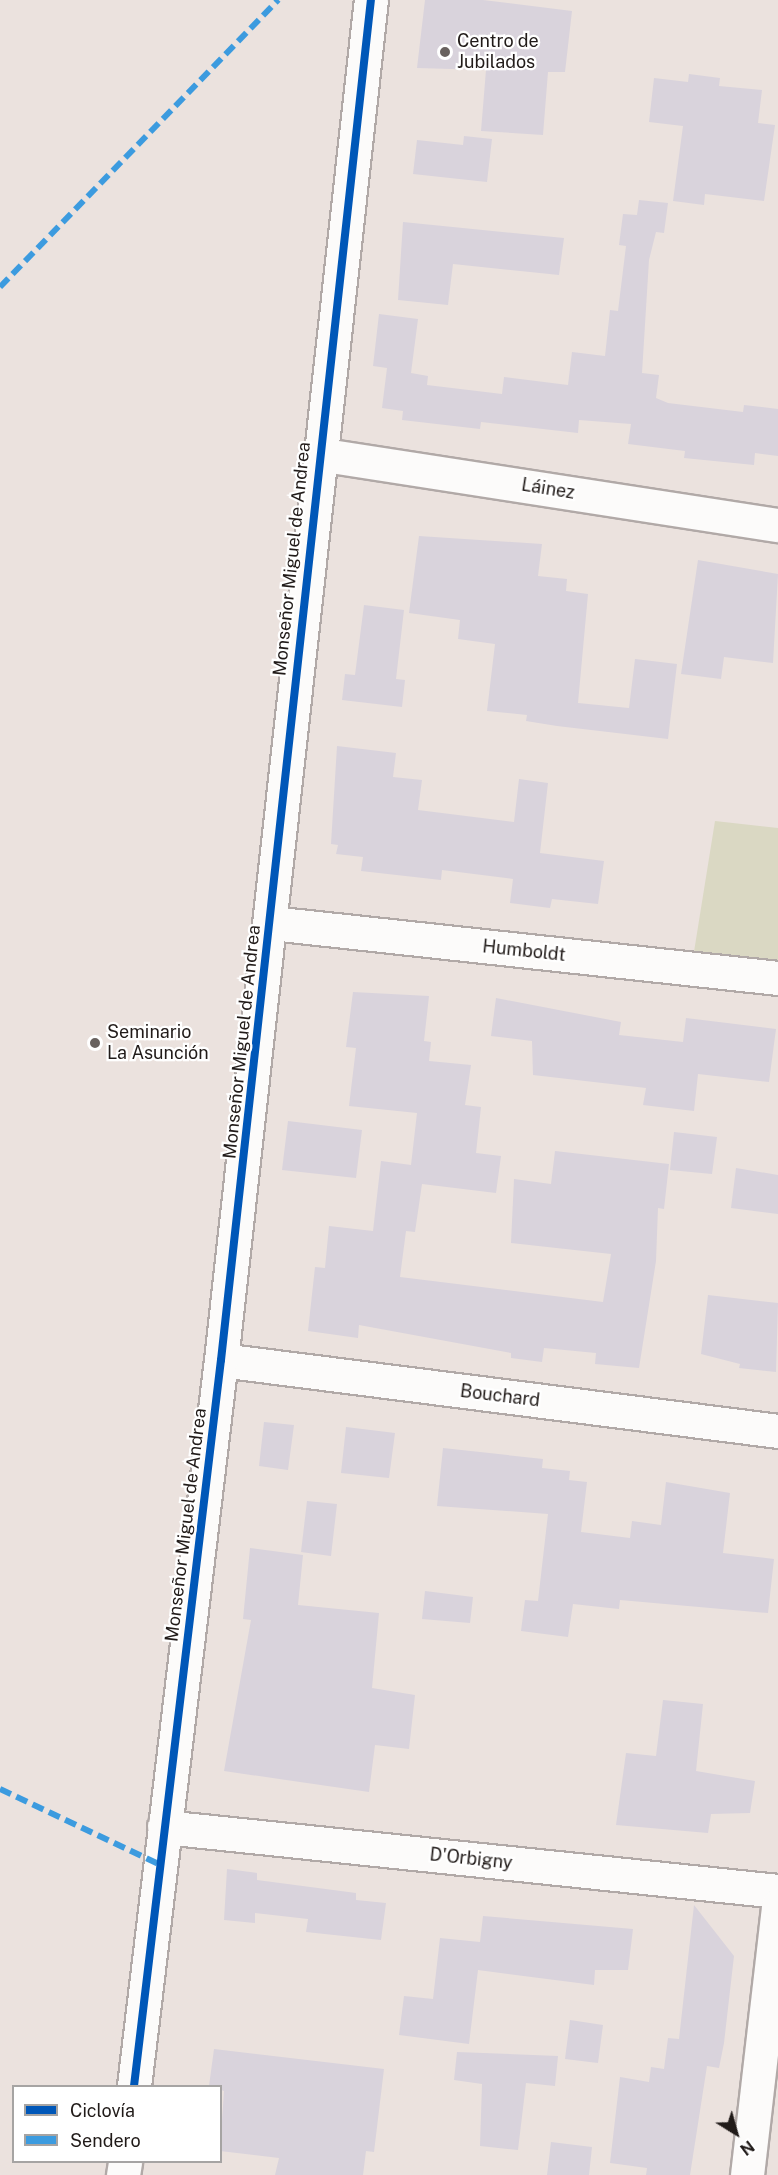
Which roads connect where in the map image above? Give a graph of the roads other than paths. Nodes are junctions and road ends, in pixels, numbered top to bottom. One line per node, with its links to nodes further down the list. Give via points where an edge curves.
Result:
1 (371, 0): 2 (street, Monseñor Miguel de Andrea)
2 (318, 454): 3 (street, Láinez); 4 (street, Monseñor Miguel de Andrea)
3 (778, 525)
4 (271, 923): 5 (street, Humboldt); 6 (street, Monseñor Miguel de Andrea)
5 (778, 978)
6 (221, 1360): 7 (street, Bouchard); 8 (street, Monseñor Miguel de Andrea)
7 (778, 1431)
8 (164, 1827): 9 (street, D'Orbigny); 11 (street, Monseñor Miguel de Andrea)
9 (778, 1892)
10 (778, 1906): 12 (street)
11 (134, 2085)
12 (747, 2175)

